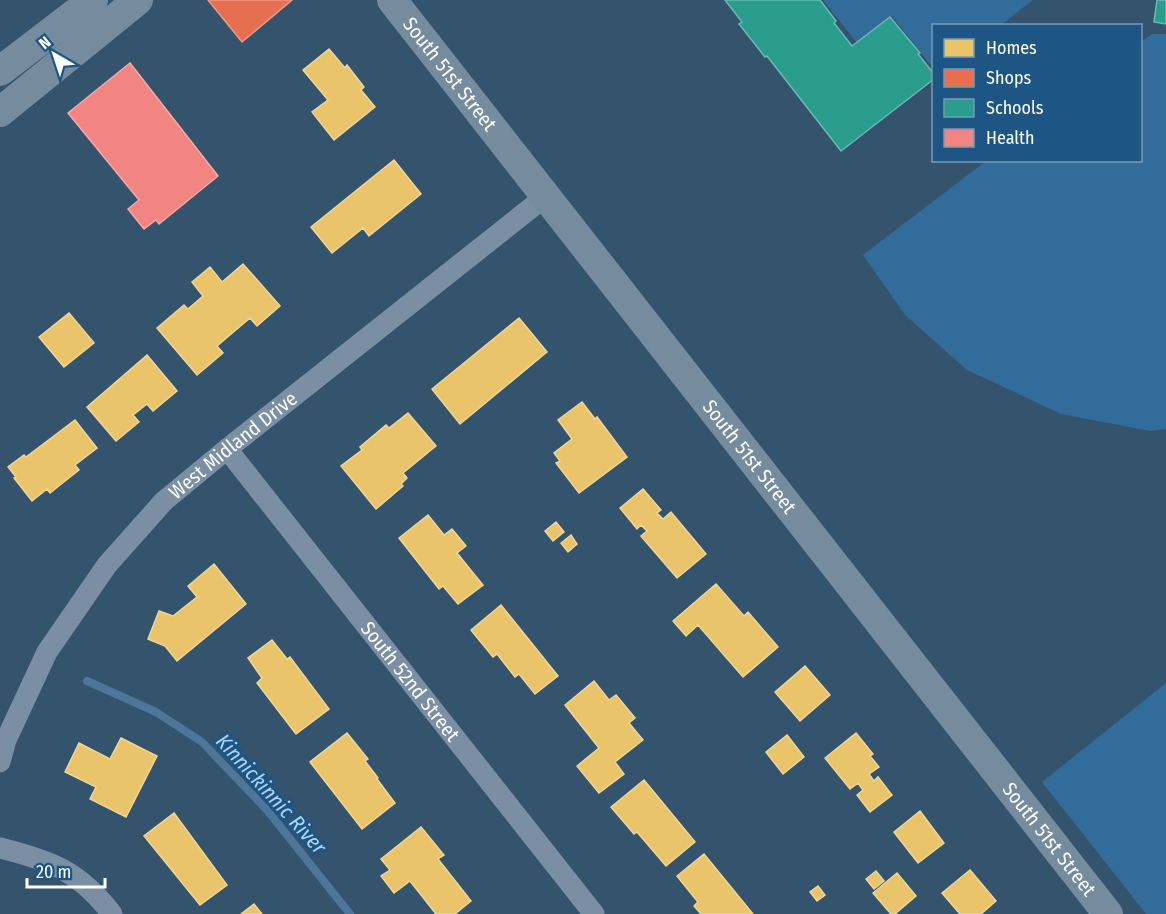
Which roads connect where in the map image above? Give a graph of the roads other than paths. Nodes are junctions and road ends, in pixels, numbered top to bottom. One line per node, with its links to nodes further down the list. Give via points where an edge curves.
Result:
1 (93, 0): 4 (street)
2 (138, 0): 5 (street)
3 (392, 0): 6 (street, South 51st Street)
4 (0, 70)
5 (0, 112)
6 (546, 196): 7 (street, West Midland Drive); 12 (street, South 51st Street)
7 (226, 449): 8 (street, West Midland Drive, via 164,501 107,565 45,656 6,740); 11 (street, South 52nd Street)
8 (0, 762)
9 (0, 848): 10 (street, via 69,871)
10 (112, 914)
11 (594, 914)
12 (1108, 914)

